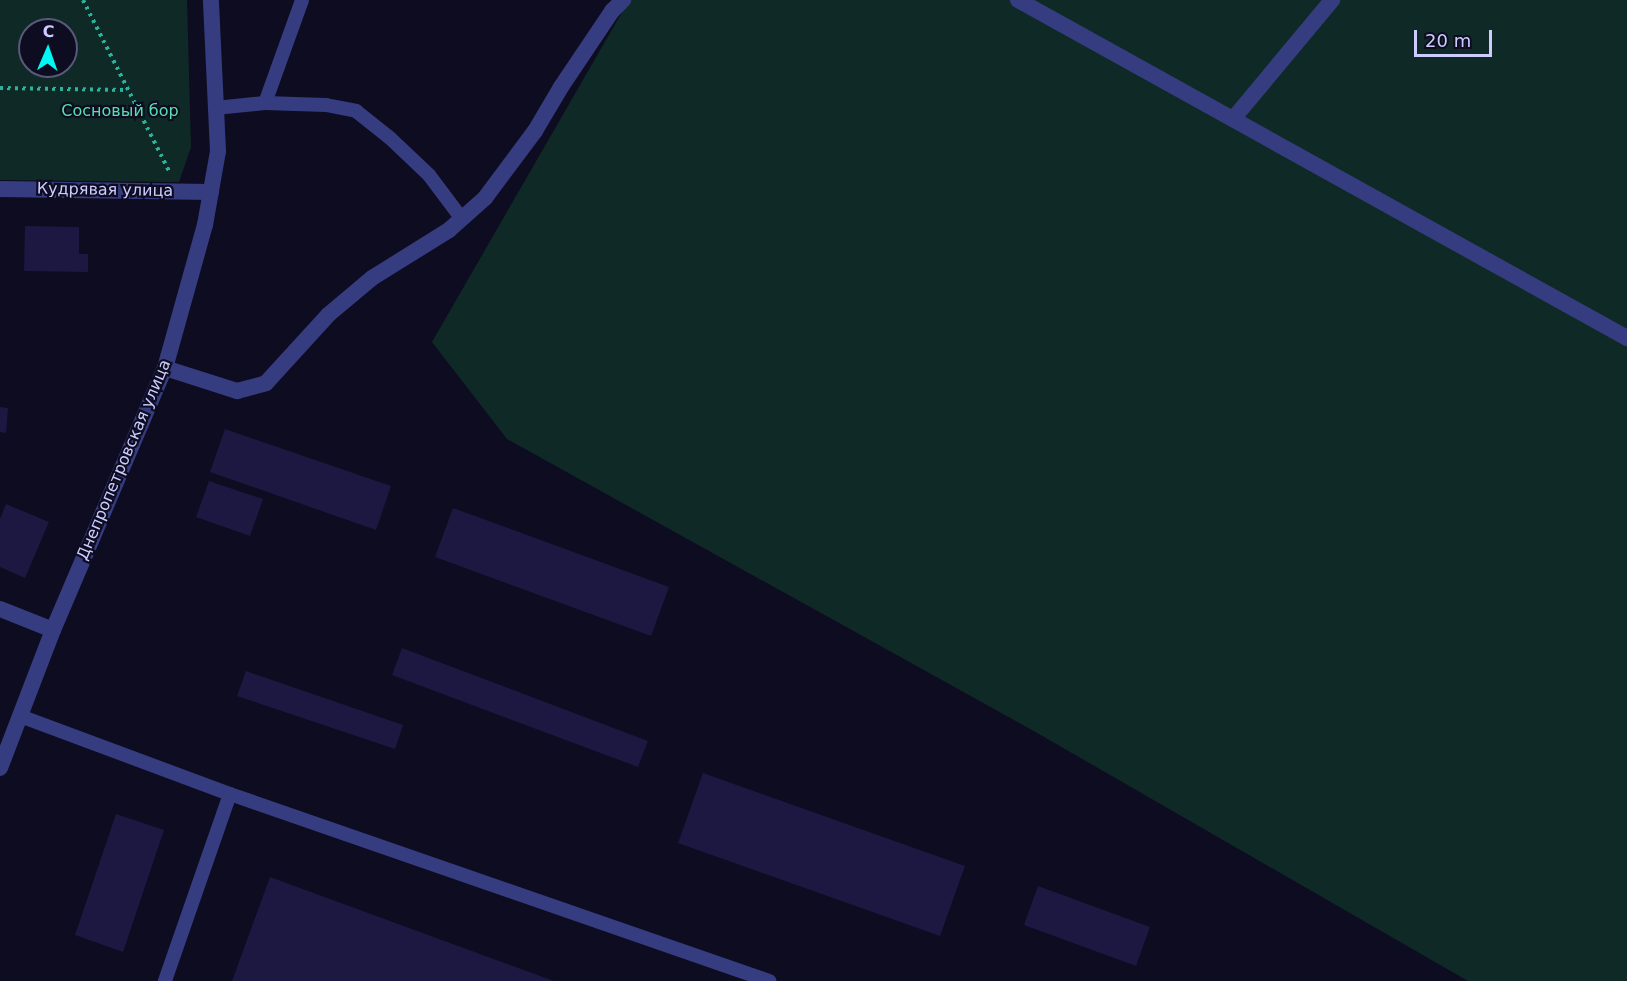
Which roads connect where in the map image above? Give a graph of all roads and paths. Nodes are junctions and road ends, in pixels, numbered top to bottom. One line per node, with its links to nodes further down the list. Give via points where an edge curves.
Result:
1 (83, 0): 8 (path)
2 (211, 0): 10 (street, Днепропетровская улица)
3 (302, 0): 9 (lane)
4 (623, 0): 15 (street, via 535,131 485,198)
5 (1018, 0): 11 (street)
6 (1332, 0): 11 (street)
7 (0, 88): 8 (path)
8 (127, 90): 12 (path)
9 (265, 103): 10 (lane); 15 (lane, via 326,105 356,111 429,175)
10 (215, 108): 14 (street, Днепропетровская улица, via 218,151)
11 (1233, 119): 16 (street)
12 (171, 176)
13 (0, 189): 14 (street, Кудрявая улица)
14 (211, 192): 17 (street, Днепропетровская улица)
15 (462, 219): 17 (street, via 372,278 328,315 266,383 237,392)
16 (1627, 338)
17 (165, 368): 19 (street, Днепропетровская улица)
18 (0, 609): 19 (street)
19 (52, 630): 20 (street, Днепропетровская улица)
20 (20, 716): 21 (street, Днепропетровская улица); 22 (lane)
21 (0, 768)
22 (230, 795): 23 (lane); 24 (lane)
23 (165, 981)
24 (769, 981)

